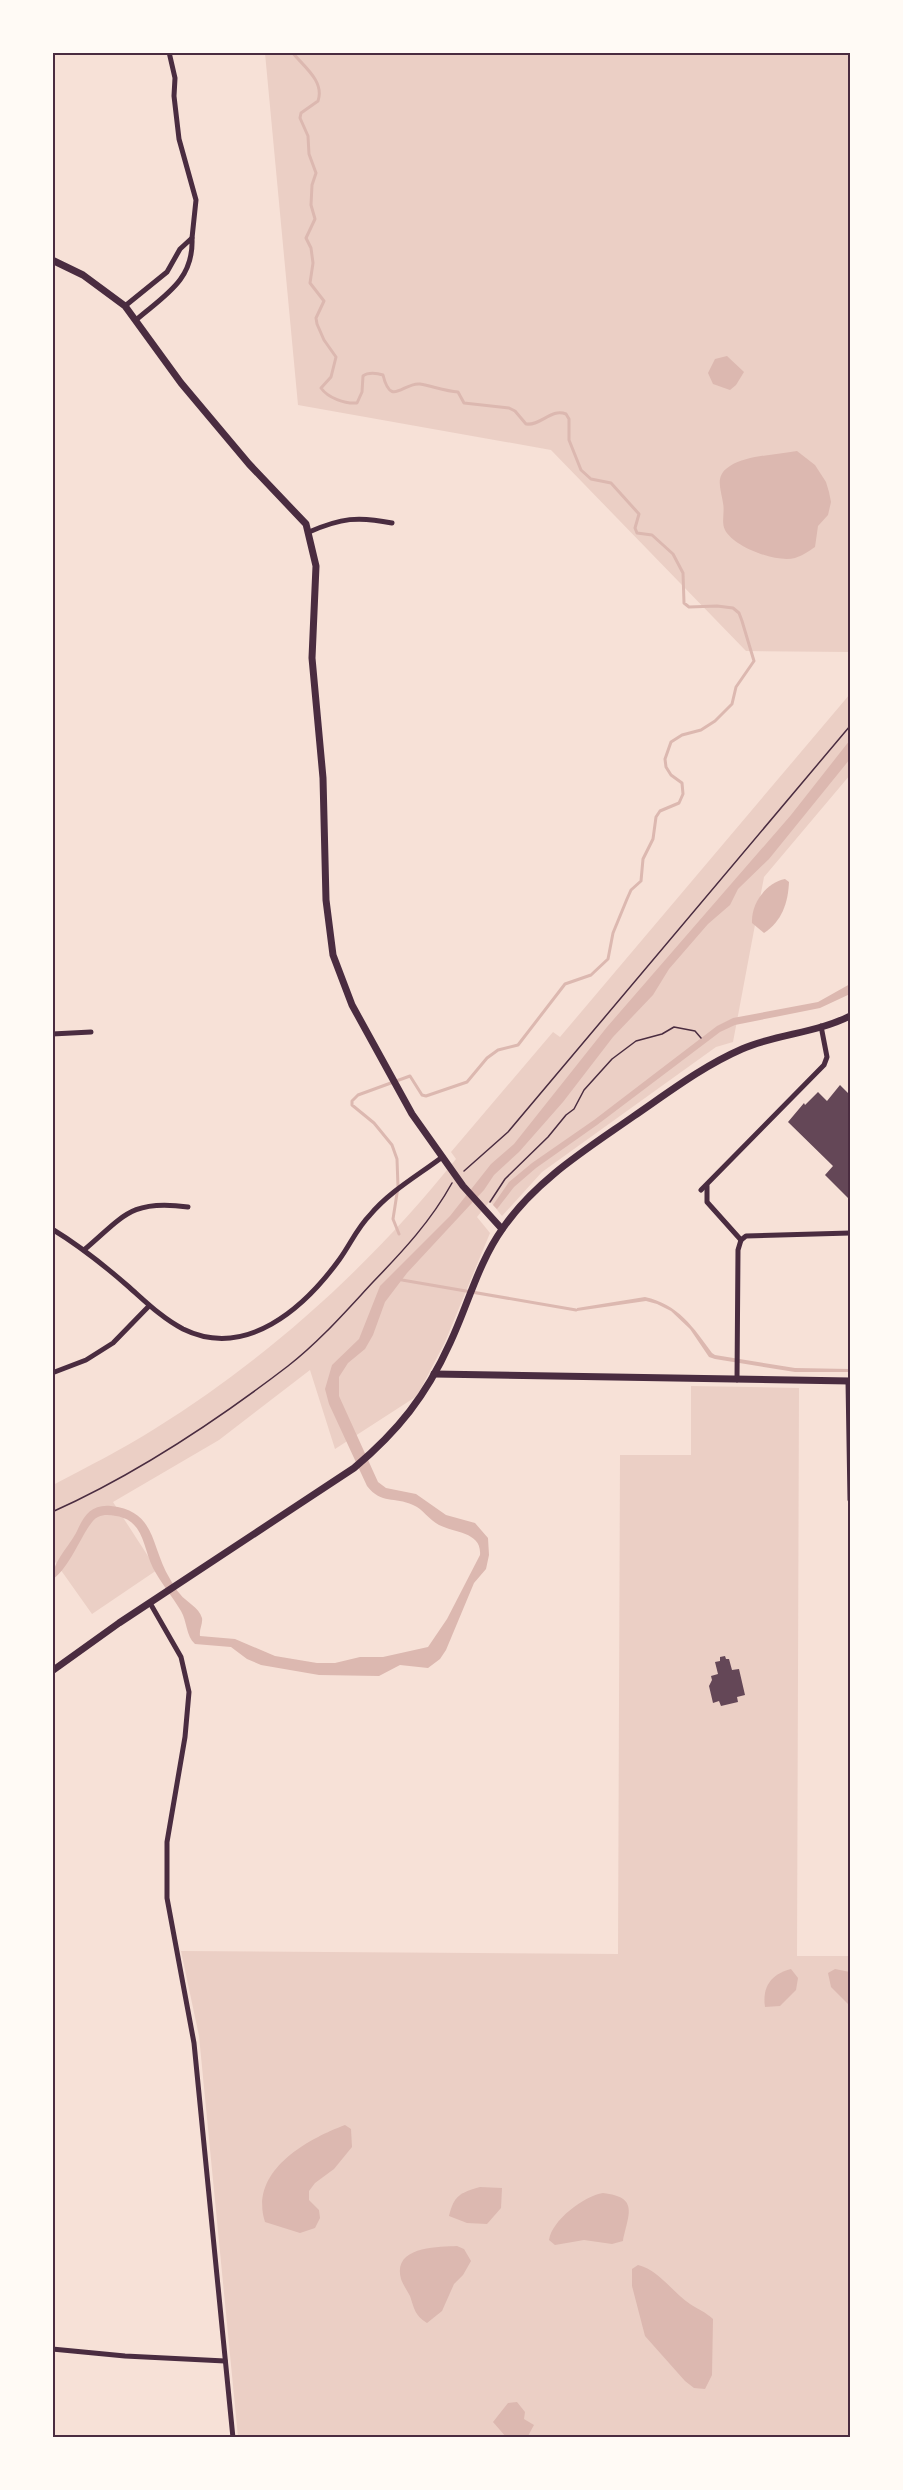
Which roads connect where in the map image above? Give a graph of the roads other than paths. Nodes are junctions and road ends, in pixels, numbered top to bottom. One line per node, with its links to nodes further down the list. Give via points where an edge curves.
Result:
1 (170, 52): 2 (street, via 179,139 196,200)
2 (192, 238): 4 (street, via 180,249 167,272); 5 (street, via 193,255 181,282)
3 (52, 260): 4 (street, via 84,275)
4 (125, 306): 5 (street)
5 (136, 320): 7 (street, via 168,367 249,464 297,513)
6 (392, 523): 7 (street, via 350,518)
7 (309, 532): 12 (street, via 316,566 312,658 322,770 326,900 333,955 352,1005)
8 (850, 1016): 9 (street)
9 (821, 1026): 13 (street, via 827,1057 824,1065); 17 (street, via 744,1048 693,1075 535,1189)
10 (92, 1032): 11 (street)
11 (52, 1034)
12 (441, 1158): 17 (street); 21 (street, via 370,1214 319,1285 298,1306 261,1332 221,1337 200,1335 183,1329)
13 (707, 1186): 14 (street); 19 (street, via 707,1202)
14 (701, 1190)
15 (188, 1207): 20 (street, via 142,1206 129,1212)
16 (52, 1229): 20 (street)
17 (502, 1229): 23 (street)
18 (850, 1233): 19 (street, via 746,1236)
19 (741, 1240): 24 (street)
20 (84, 1250): 21 (street)
21 (149, 1306): 22 (street, via 113,1342 86,1360)
22 (52, 1373)
23 (434, 1374): 24 (street); 27 (street, via 416,1406 354,1468)
24 (737, 1380): 25 (street)
25 (849, 1381): 26 (street)
26 (850, 1500)
27 (150, 1603): 28 (street); 30 (street, via 181,1657 189,1692 167,1842 167,1898 194,2043)
28 (52, 1671)
29 (52, 2349): 30 (street)
30 (225, 2361): 31 (street)
31 (233, 2438)

